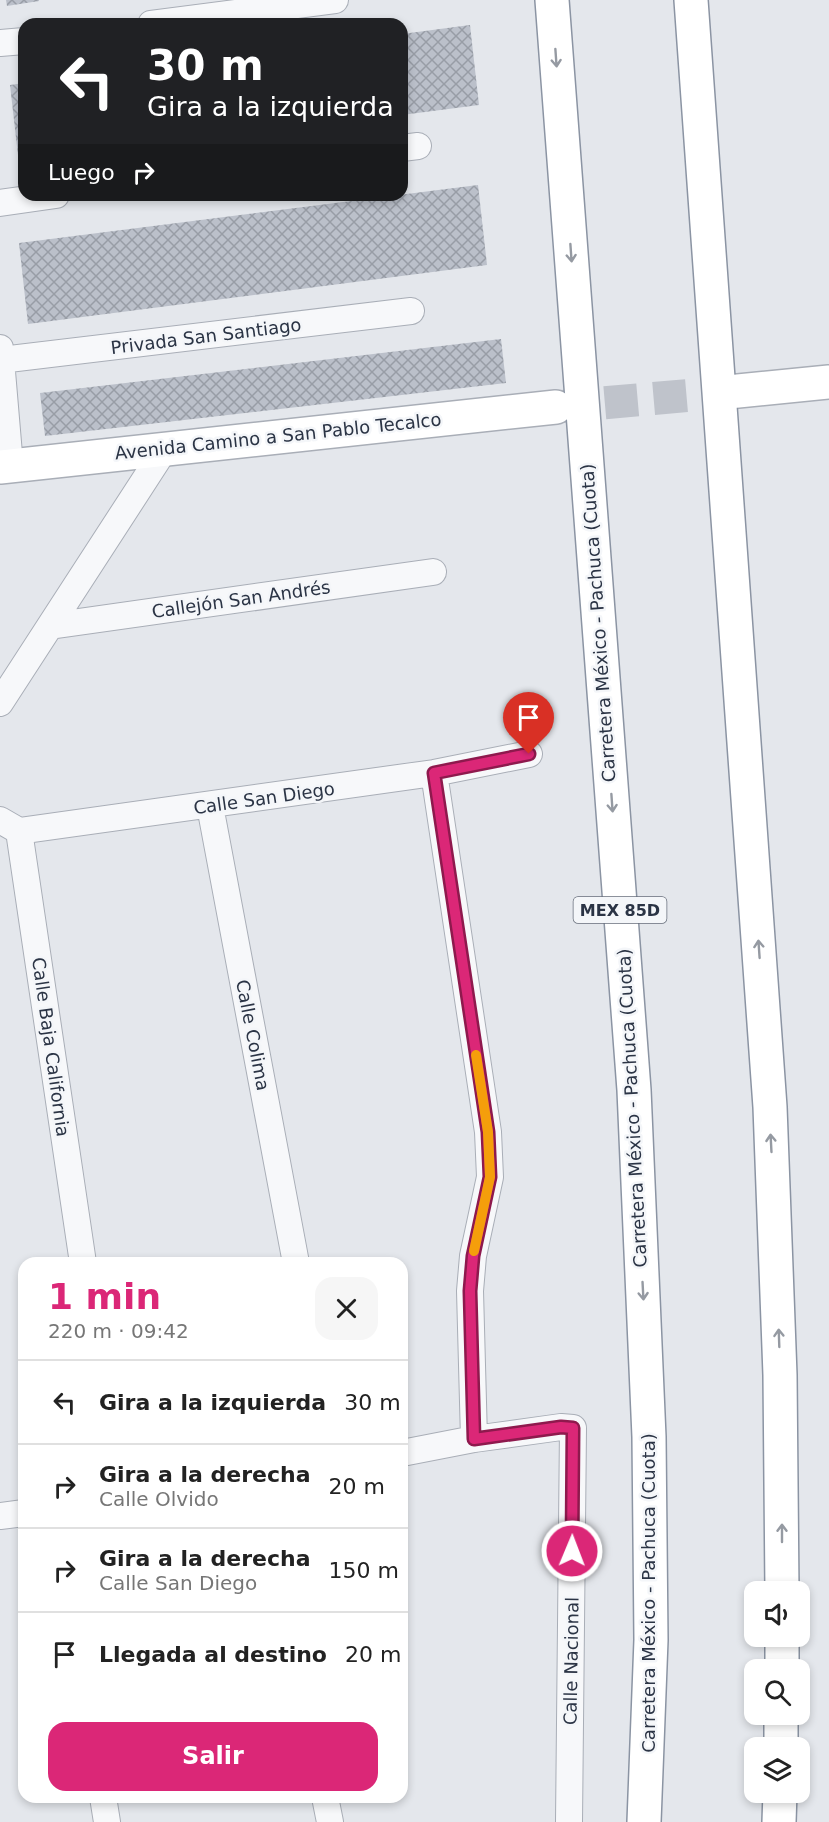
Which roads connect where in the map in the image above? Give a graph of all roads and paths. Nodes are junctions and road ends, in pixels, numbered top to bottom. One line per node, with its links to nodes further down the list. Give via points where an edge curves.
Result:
1 (335, 0): 4 (street)
2 (552, 0): 36 (main road, Carretera México - Pachuca (Cuota) / MEX 85D, one-way to 36, via 634,1090 650,1437 651,1640)
3 (691, 0): 29 (main road, one-way to 3, via 780,1375 770,1107)
4 (197, 18)
5 (18, 41): 6 (street)
6 (0, 43)
7 (18, 200): 8 (street)
8 (0, 203)
9 (411, 311): 10 (street, Privada San Santiago)
10 (0, 356): 15 (street)
11 (829, 382): 12 (main road)
12 (728, 392)
13 (556, 407): 14 (main road, Avenida Camino a San Pablo Tecalco)
14 (166, 447): 15 (main road, Avenida Camino a San Pablo Tecalco); 17 (street)
15 (5, 467)
16 (433, 572): 17 (street, Callejón San Andrés)
17 (50, 626): 18 (street)
18 (0, 703)
19 (529, 754): 20 (street, Calle San Diego)
20 (434, 773): 21 (street, Calle San Diego); 25 (street, via 488,1132 490,1177 473,1256 470,1291)
21 (210, 806): 22 (street, Calle San Diego); 24 (street, Calle Colima)
22 (10, 826): 23 (street, Calle Baja California)
23 (82, 1257)
24 (295, 1257)
25 (474, 1439): 26 (street); 35 (street, Calle Nacional, via 573,1428)
26 (408, 1452)
27 (18, 1514): 28 (street)
28 (0, 1516)
29 (782, 1581)
30 (104, 1803): 33 (street)
31 (326, 1803): 34 (street)
32 (779, 1803): 37 (main road)
33 (107, 1822)
34 (330, 1822)
35 (569, 1822)
36 (644, 1822)
37 (778, 1822)

